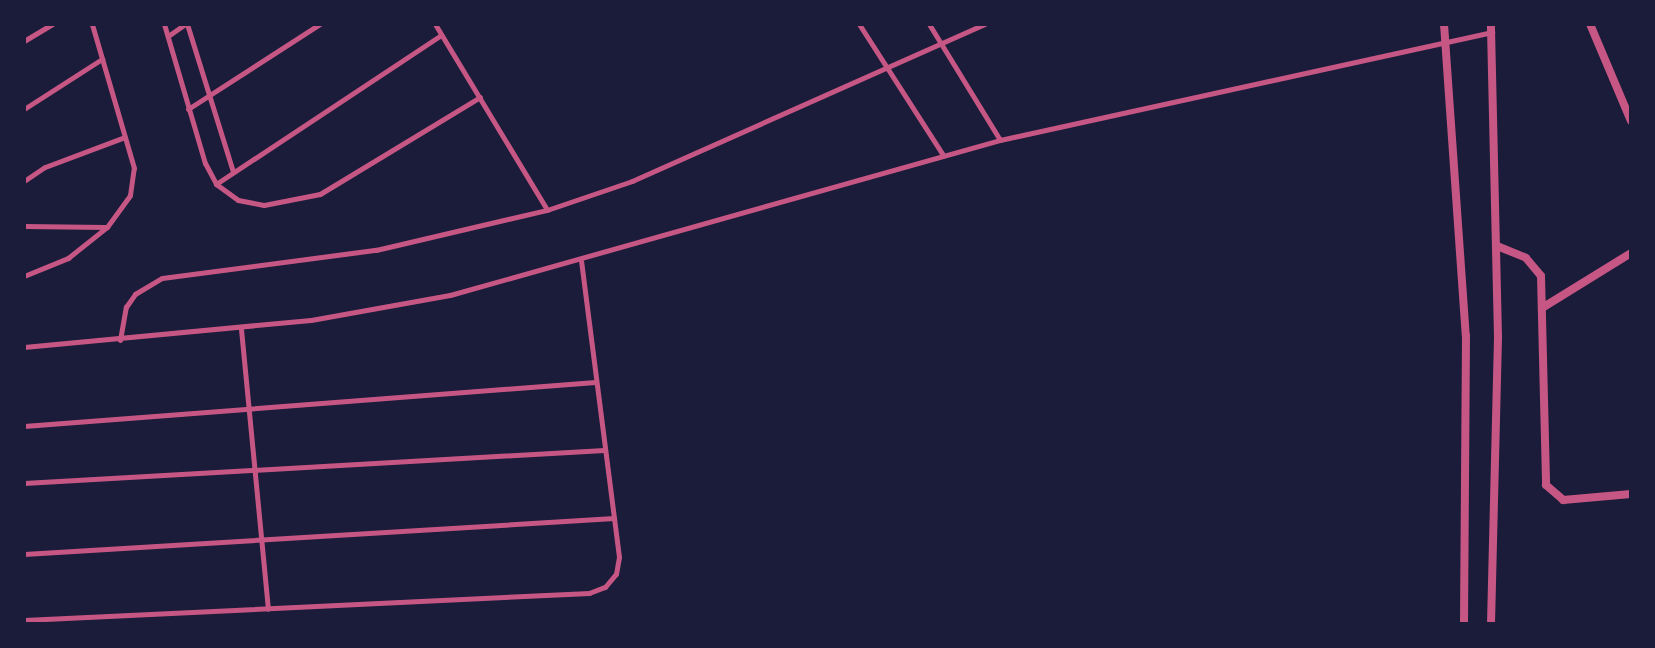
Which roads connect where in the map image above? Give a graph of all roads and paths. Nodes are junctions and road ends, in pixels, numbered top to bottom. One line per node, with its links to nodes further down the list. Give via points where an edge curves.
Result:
1 (52, 24): 16 (lane)
2 (92, 24): 18 (lane)
3 (164, 24): 14 (lane)
4 (186, 24): 14 (lane); 20 (lane)
5 (320, 24): 20 (lane)
6 (435, 24): 13 (lane)
7 (859, 24): 19 (lane)
8 (929, 24): 17 (lane)
9 (985, 24): 17 (lane)
10 (1444, 24): 15 (street)
11 (1590, 24): 24 (street)
12 (1492, 28): 15 (lane); 34 (street)
13 (441, 35): 21 (lane); 28 (lane)
14 (168, 36): 23 (lane)
15 (1446, 38): 26 (lane); 54 (street, via 1466,336)
16 (24, 41)
17 (941, 44): 19 (lane); 26 (lane)
18 (102, 59): 22 (lane); 25 (lane)
19 (887, 69): 27 (lane); 31 (lane, via 632,181)
20 (209, 96): 23 (lane); 28 (lane)
21 (480, 97): 30 (lane, via 320,194 264,205 238,200); 31 (lane)
22 (24, 109)
23 (188, 109): 30 (lane)
24 (1630, 119)
25 (125, 137): 29 (lane, via 45,167); 33 (lane, via 134,168 130,195)
26 (1000, 140): 27 (lane)
27 (943, 155): 36 (lane)
28 (233, 173): 30 (lane)
29 (24, 181)
30 (216, 184)
31 (547, 210): 40 (lane, via 376,250 162,278 141,289 126,307)
32 (24, 226): 33 (lane)
33 (107, 227): 37 (lane, via 68,258)
34 (1497, 246): 38 (street, via 1541,276); 55 (street)
35 (1631, 253): 38 (street)
36 (581, 261): 39 (lane, via 381,309); 42 (lane)
37 (24, 276)
38 (1542, 308): 48 (street, via 1546,485 1563,500)
39 (241, 329): 40 (lane); 43 (lane)
40 (120, 340): 41 (lane)
41 (24, 347)
42 (595, 382): 43 (lane); 45 (lane)
43 (249, 411): 44 (lane); 46 (lane)
44 (24, 426)
45 (604, 450): 46 (lane); 49 (lane)
46 (254, 470): 47 (lane); 50 (lane)
47 (24, 483)
48 (1631, 494)
49 (614, 518): 50 (lane); 52 (lane, via 619,566 597,591)
50 (261, 543): 51 (lane); 52 (lane)
51 (24, 554)
52 (268, 609): 53 (lane)
53 (24, 620)
54 (1464, 624)
55 (1491, 624)

